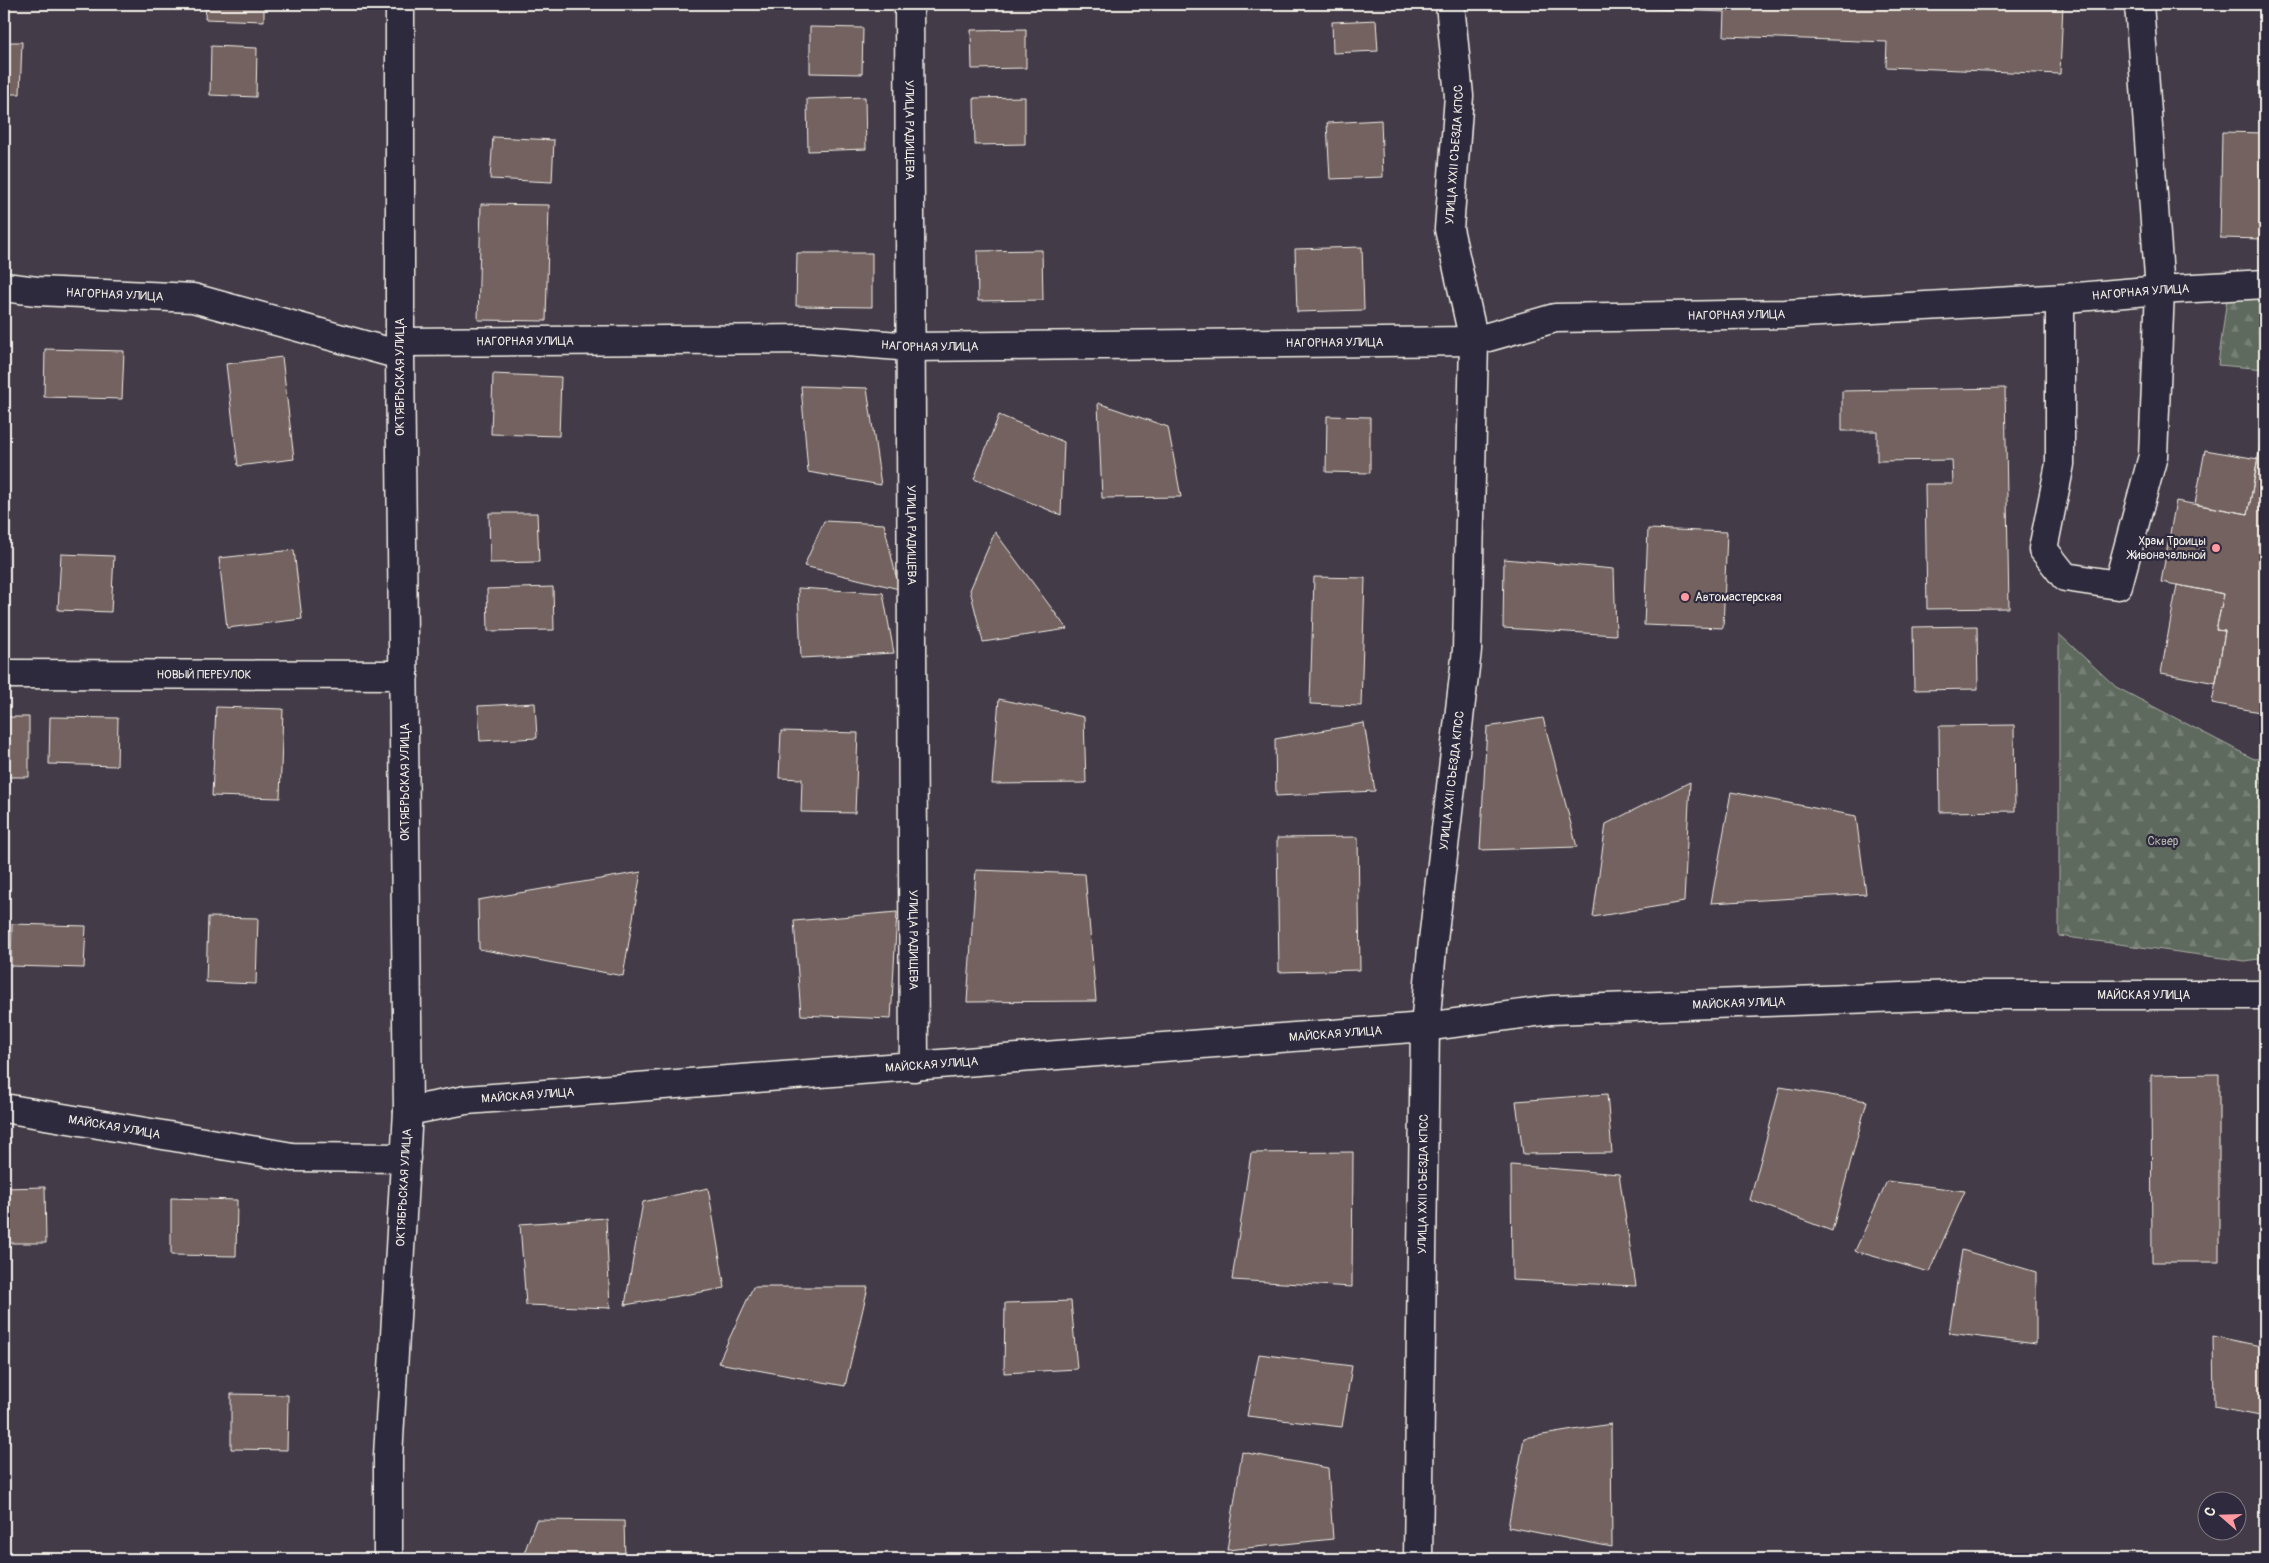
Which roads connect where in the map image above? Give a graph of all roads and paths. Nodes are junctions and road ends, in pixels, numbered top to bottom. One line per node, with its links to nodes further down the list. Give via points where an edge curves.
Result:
1 (400, 4): 11 (street, ОКТЯБРЬСКАЯ УЛИЦА)
2 (909, 4): 10 (street, УЛИЦА РАДИЩЕВА)
3 (1450, 4): 9 (street, УЛИЦА XXII СЪЕЗДА КПСС, via 1459,96 1449,229)
4 (2139, 4): 7 (street)
5 (2265, 284): 7 (street, НАГОРНАЯ УЛИЦА)
6 (4, 287): 11 (street, НАГОРНАЯ УЛИЦА, via 193,298)
7 (2160, 290): 8 (street, НАГОРНАЯ УЛИЦА); 8 (street, via 2153,456 2118,584 2065,577 2043,550 2060,464)
8 (2060, 299): 9 (street, НАГОРНАЯ УЛИЦА, via 1785,314 1555,318)
9 (1474, 341): 10 (street, НАГОРНАЯ УЛИЦА); 15 (street, УЛИЦА XXII СЪЕЗДА КПСС, via 1467,650)
10 (912, 348): 11 (street, НАГОРНАЯ УЛИЦА, via 808,339); 16 (street, УЛИЦА РАДИЩЕВА)
11 (400, 349): 13 (street, ОКТЯБРЬСКАЯ УЛИЦА)
12 (4, 674): 13 (street, НОВЫЙ ПЕРЕУЛОК)
13 (404, 675): 18 (street, ОКТЯБРЬСКАЯ УЛИЦА)
14 (2265, 995): 15 (street, МАЙСКАЯ УЛИЦА, via 1887,997 1551,1010)
15 (1425, 1027): 16 (street, МАЙСКАЯ УЛИЦА); 21 (street, УЛИЦА XXII СЪЕЗДА КПСС)
16 (914, 1067): 18 (street, МАЙСКАЯ УЛИЦА, via 466,1100)
17 (4, 1108): 19 (street, МАЙСКАЯ УЛИЦА, via 292,1157)
18 (408, 1111): 19 (street, ОКТЯБРЬСКАЯ УЛИЦА)
19 (406, 1158): 20 (street, ОКТЯБРЬСКАЯ УЛИЦА, via 388,1456)
20 (388, 1559)
21 (1418, 1559)

